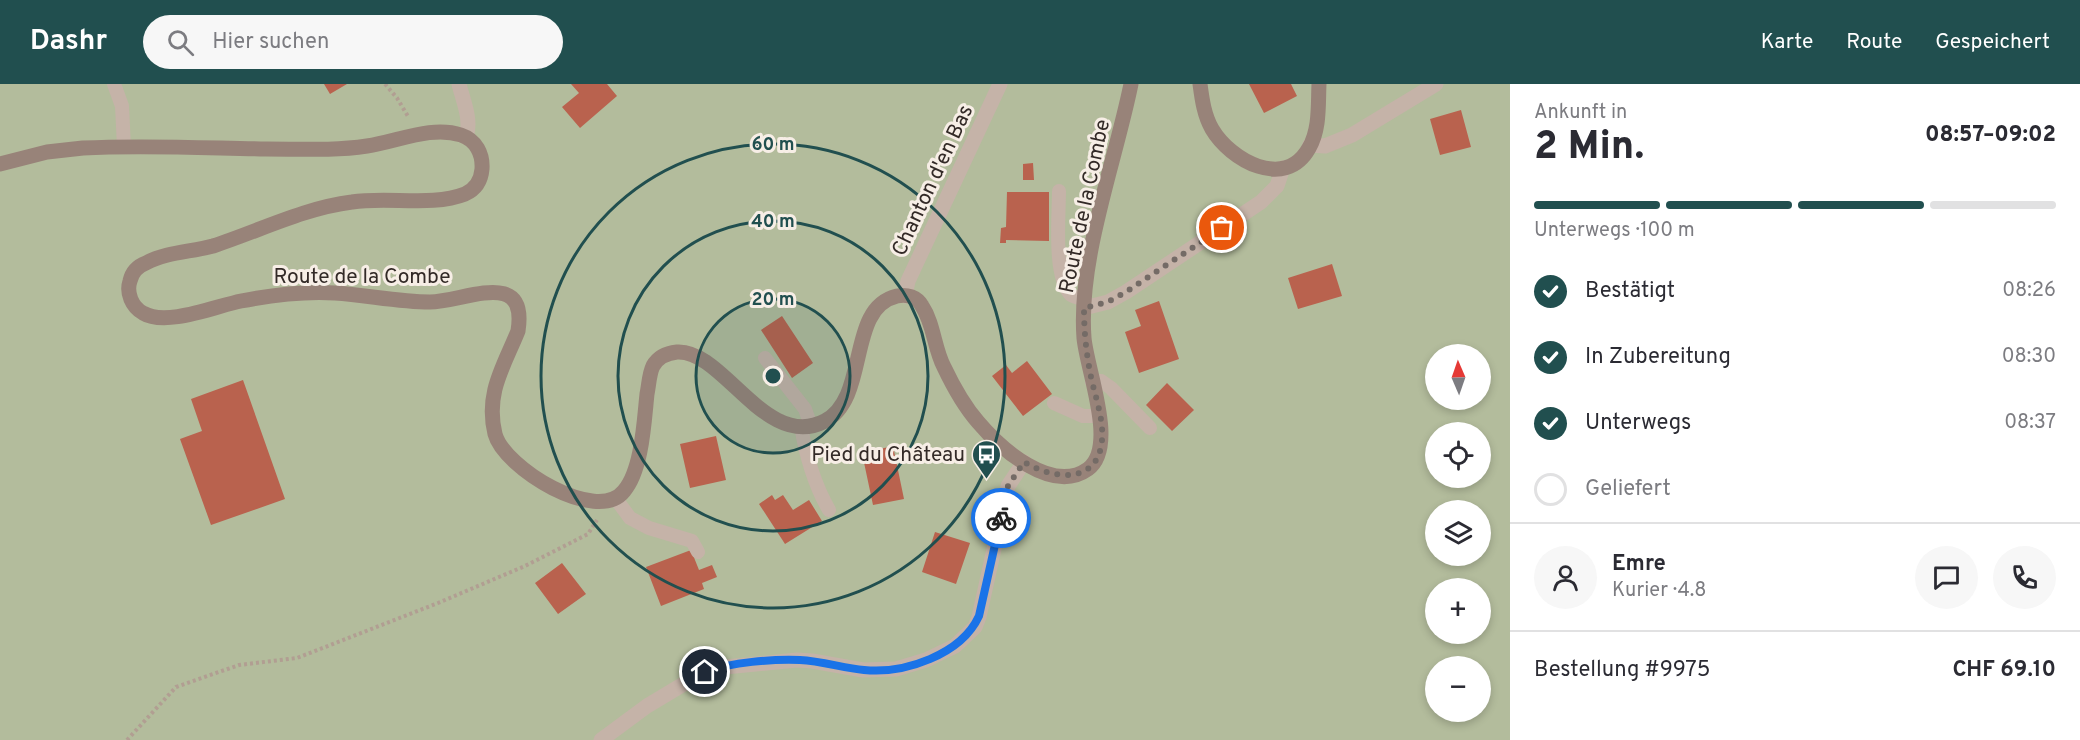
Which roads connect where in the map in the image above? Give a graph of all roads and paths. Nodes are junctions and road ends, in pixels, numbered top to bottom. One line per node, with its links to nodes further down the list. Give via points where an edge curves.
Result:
1 (114, 84): 12 (lane, via 122,106)
2 (385, 84): 9 (path, via 406,112)
3 (459, 84): 10 (street, via 468,120)
4 (1000, 84): 16 (street, Chanton d'en Bas, via 908,281)
5 (1131, 84): 17 (street, Route de la Combe, via 1094,242)
6 (1200, 84): 14 (street, via 1207,118 1228,149 1249,163)
7 (1319, 84): 11 (street, via 1317,124)
8 (1436, 84): 11 (street, via 1352,135 1325,146)
9 (415, 136): 10 (street, via 448,132); 12 (street, via 369,146 328,149)
10 (466, 137): 25 (street, Route de la Combe, via 479,150 482,170 478,183 464,194 359,201 320,209 210,247 153,259 135,271 129,282 129,295 144,314 166,318 265,296 302,293 425,302 490,292 509,295 518,305 520,316 494,394 493,416 499,445 513,461 555,488 586,501)
11 (1311, 145): 14 (street, via 1297,161)
12 (124, 147): 13 (street, via 62,150)
13 (0, 164)
14 (1283, 168): 17 (street, via 1277,186 1261,202 1126,292 1108,302)
15 (1059, 191): 17 (lane, via 1062,273 1065,286)
16 (905, 296): 22 (street, via 888,300 874,312 845,402 833,417); 24 (street, Route de la Combe, via 913,297 922,306 942,364 969,411 996,441)
17 (1084, 304): 19 (street, Route de la Combe, via 1084,339)
18 (765, 358): 22 (lane, via 805,409)
19 (1092, 382): 21 (street, Route de la Combe); 23 (lane, via 1101,381 1111,388)
20 (1054, 403): 21 (lane, via 1083,416)
21 (1099, 416): 24 (street, Route de la Combe, via 1101,449 1089,468 1058,476 1042,473)
22 (806, 426): 25 (street, via 784,423 769,415 698,357 676,352 664,356 651,371 631,481 622,494); 26 (lane, via 810,467)
23 (1150, 428)
24 (1024, 462): 29 (street, via 1006,492 975,627 955,646 909,666 879,671 797,660 715,668 647,706)
25 (610, 500): 27 (lane, via 630,518 650,528 692,541); 28 (path, via 588,534 525,566 297,658 239,665 176,687)
26 (829, 510)
27 (698, 552)
28 (127, 740)
29 (602, 740)

